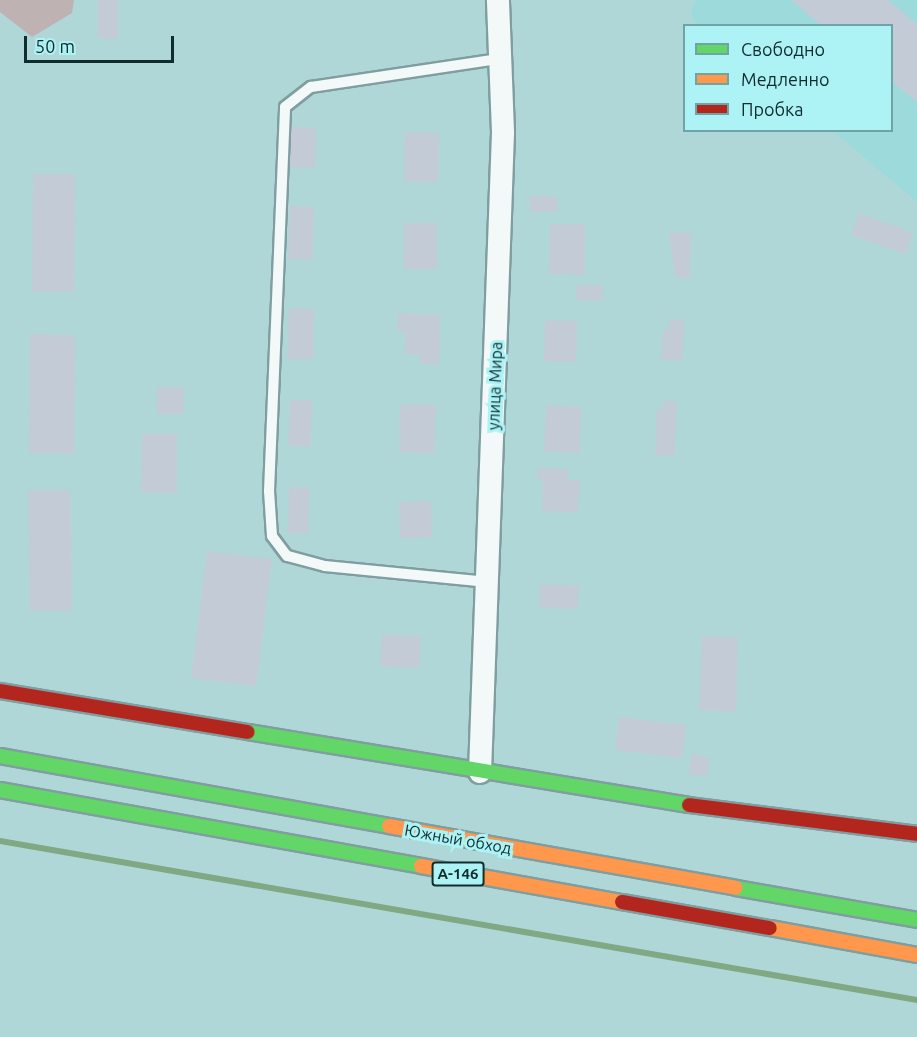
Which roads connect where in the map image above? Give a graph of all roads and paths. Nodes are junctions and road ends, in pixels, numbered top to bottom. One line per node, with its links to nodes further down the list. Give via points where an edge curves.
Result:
1 (498, 0): 2 (street, улица Мира)
2 (500, 59): 3 (street, улица Мира, via 503,132); 3 (lane, via 311,87 285,107 269,492 272,536 287,556 325,566)
3 (488, 582): 6 (street, улица Мира)
4 (0, 691): 6 (main road)
5 (0, 756): 9 (main road, Южный обход / А-146)
6 (480, 772): 8 (main road, via 756,816)
7 (0, 790): 10 (main road, А-146)
8 (917, 834)
9 (917, 920)
10 (917, 955)

